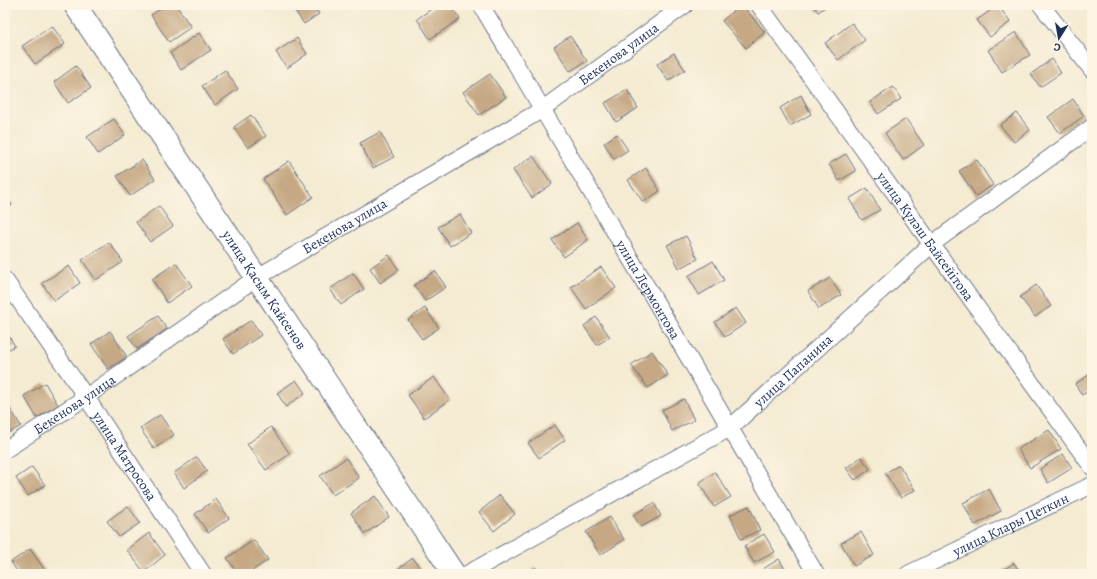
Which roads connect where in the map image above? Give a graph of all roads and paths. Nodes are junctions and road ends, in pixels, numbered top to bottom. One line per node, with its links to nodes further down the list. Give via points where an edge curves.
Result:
1 (74, 5): 10 (street, улица Қасым Қайсенов)
2 (481, 5): 7 (street, улица Лермонтова)
3 (686, 5): 7 (street, Бекенова улица)
4 (759, 5): 9 (street, улица Күләш Байсейітова)
5 (1041, 5): 6 (street)
6 (1092, 70)
7 (542, 109): 10 (street, Бекенова улица); 13 (street, улица Лермонтова)
8 (1092, 127): 9 (street, улица Папанина)
9 (932, 244): 13 (street, улица Папанина); 15 (street, улица Күләш Байсейітова)
10 (256, 278): 12 (street, Бекенова улица); 18 (street, улица Қасым Қайсенов)
11 (5, 280): 12 (street, улица Матросова)
12 (86, 397): 14 (street, Бекенова улица); 17 (street, улица Матросова)
13 (730, 428): 19 (street, улица Папанина); 20 (street, улица Лермонтова)
14 (5, 450)
15 (1092, 467)
16 (1092, 485): 21 (street, улица Клары Цеткин)
17 (203, 574)
18 (454, 574)
19 (467, 574)
20 (816, 574)
21 (908, 574)

